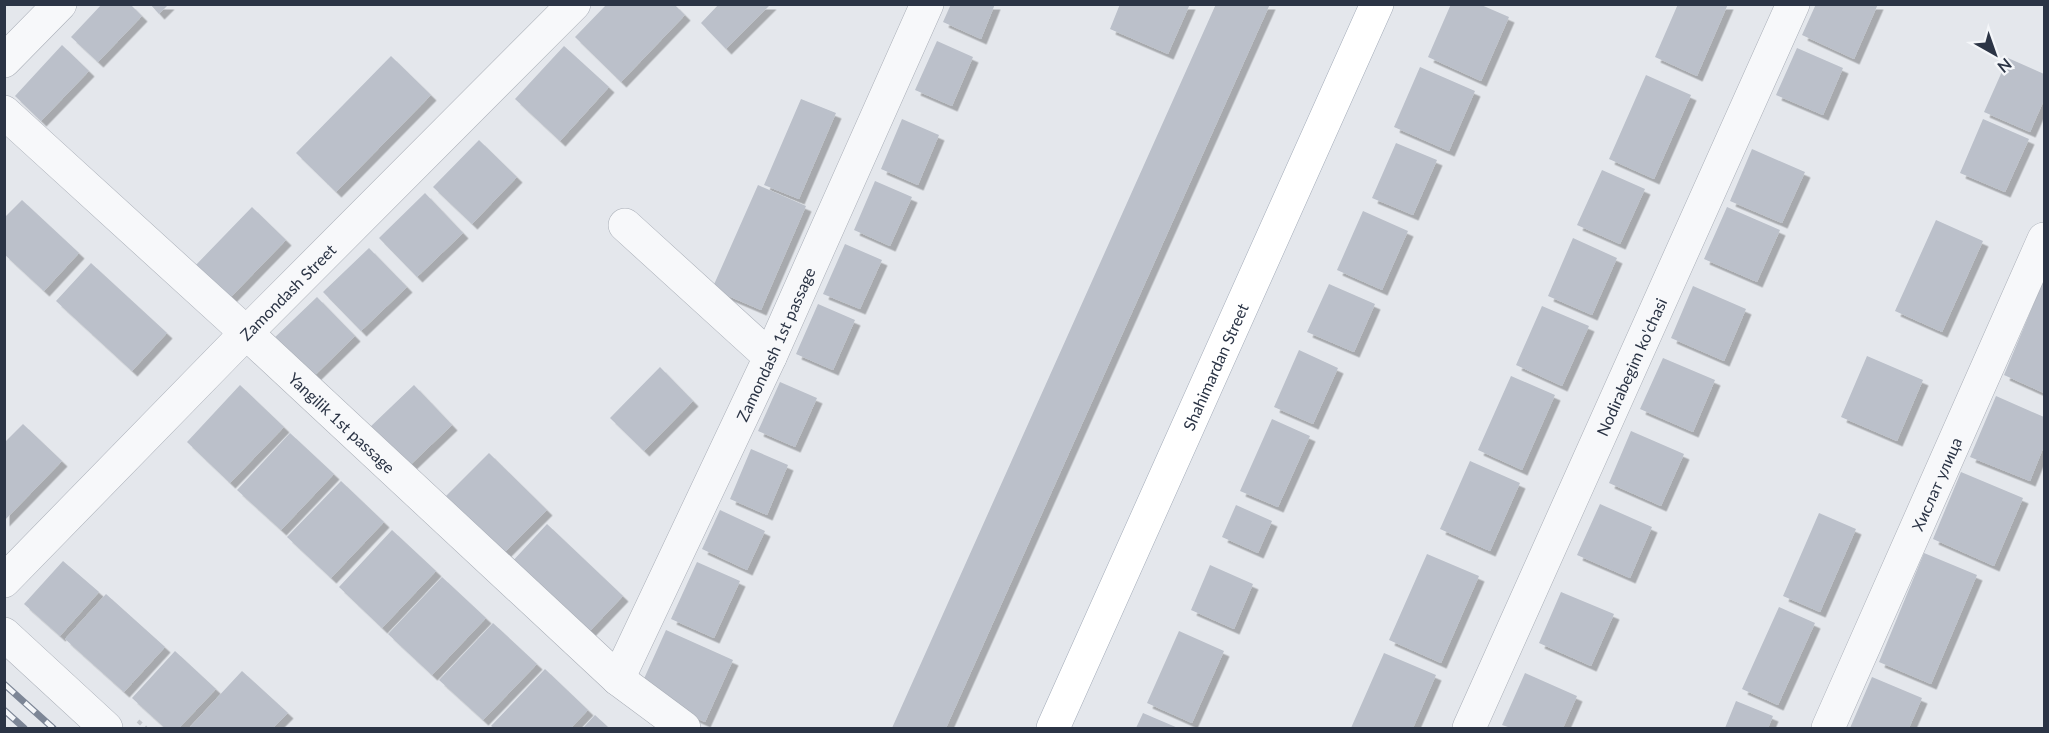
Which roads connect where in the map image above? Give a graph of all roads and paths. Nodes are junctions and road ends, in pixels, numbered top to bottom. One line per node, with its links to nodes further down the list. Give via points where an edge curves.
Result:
1 (60, 4): 6 (street)
2 (574, 4): 10 (street, Zamоndash Street)
3 (927, 4): 11 (street, Zamondash 1st passage)
4 (1377, 4): 17 (main road, Shahimardan Street)
5 (1793, 4): 18 (street, Nodirabegim ko'chasi)
6 (4, 61)
7 (4, 111): 10 (street, Yangilik 1st passage)
8 (625, 225): 11 (street)
9 (2044, 239): 19 (street, Хислат улица)
10 (246, 333): 12 (street, Zamоndash Street); 14 (street, Yangilik 1st passage)
11 (770, 357): 14 (street, Zamondash 1st passage)
12 (4, 581)
13 (4, 634): 15 (street)
14 (618, 679): 16 (street, Yangilik 1st passage)
15 (106, 729)
16 (684, 729)
17 (1053, 729)
18 (1469, 729)
19 (1828, 729)

